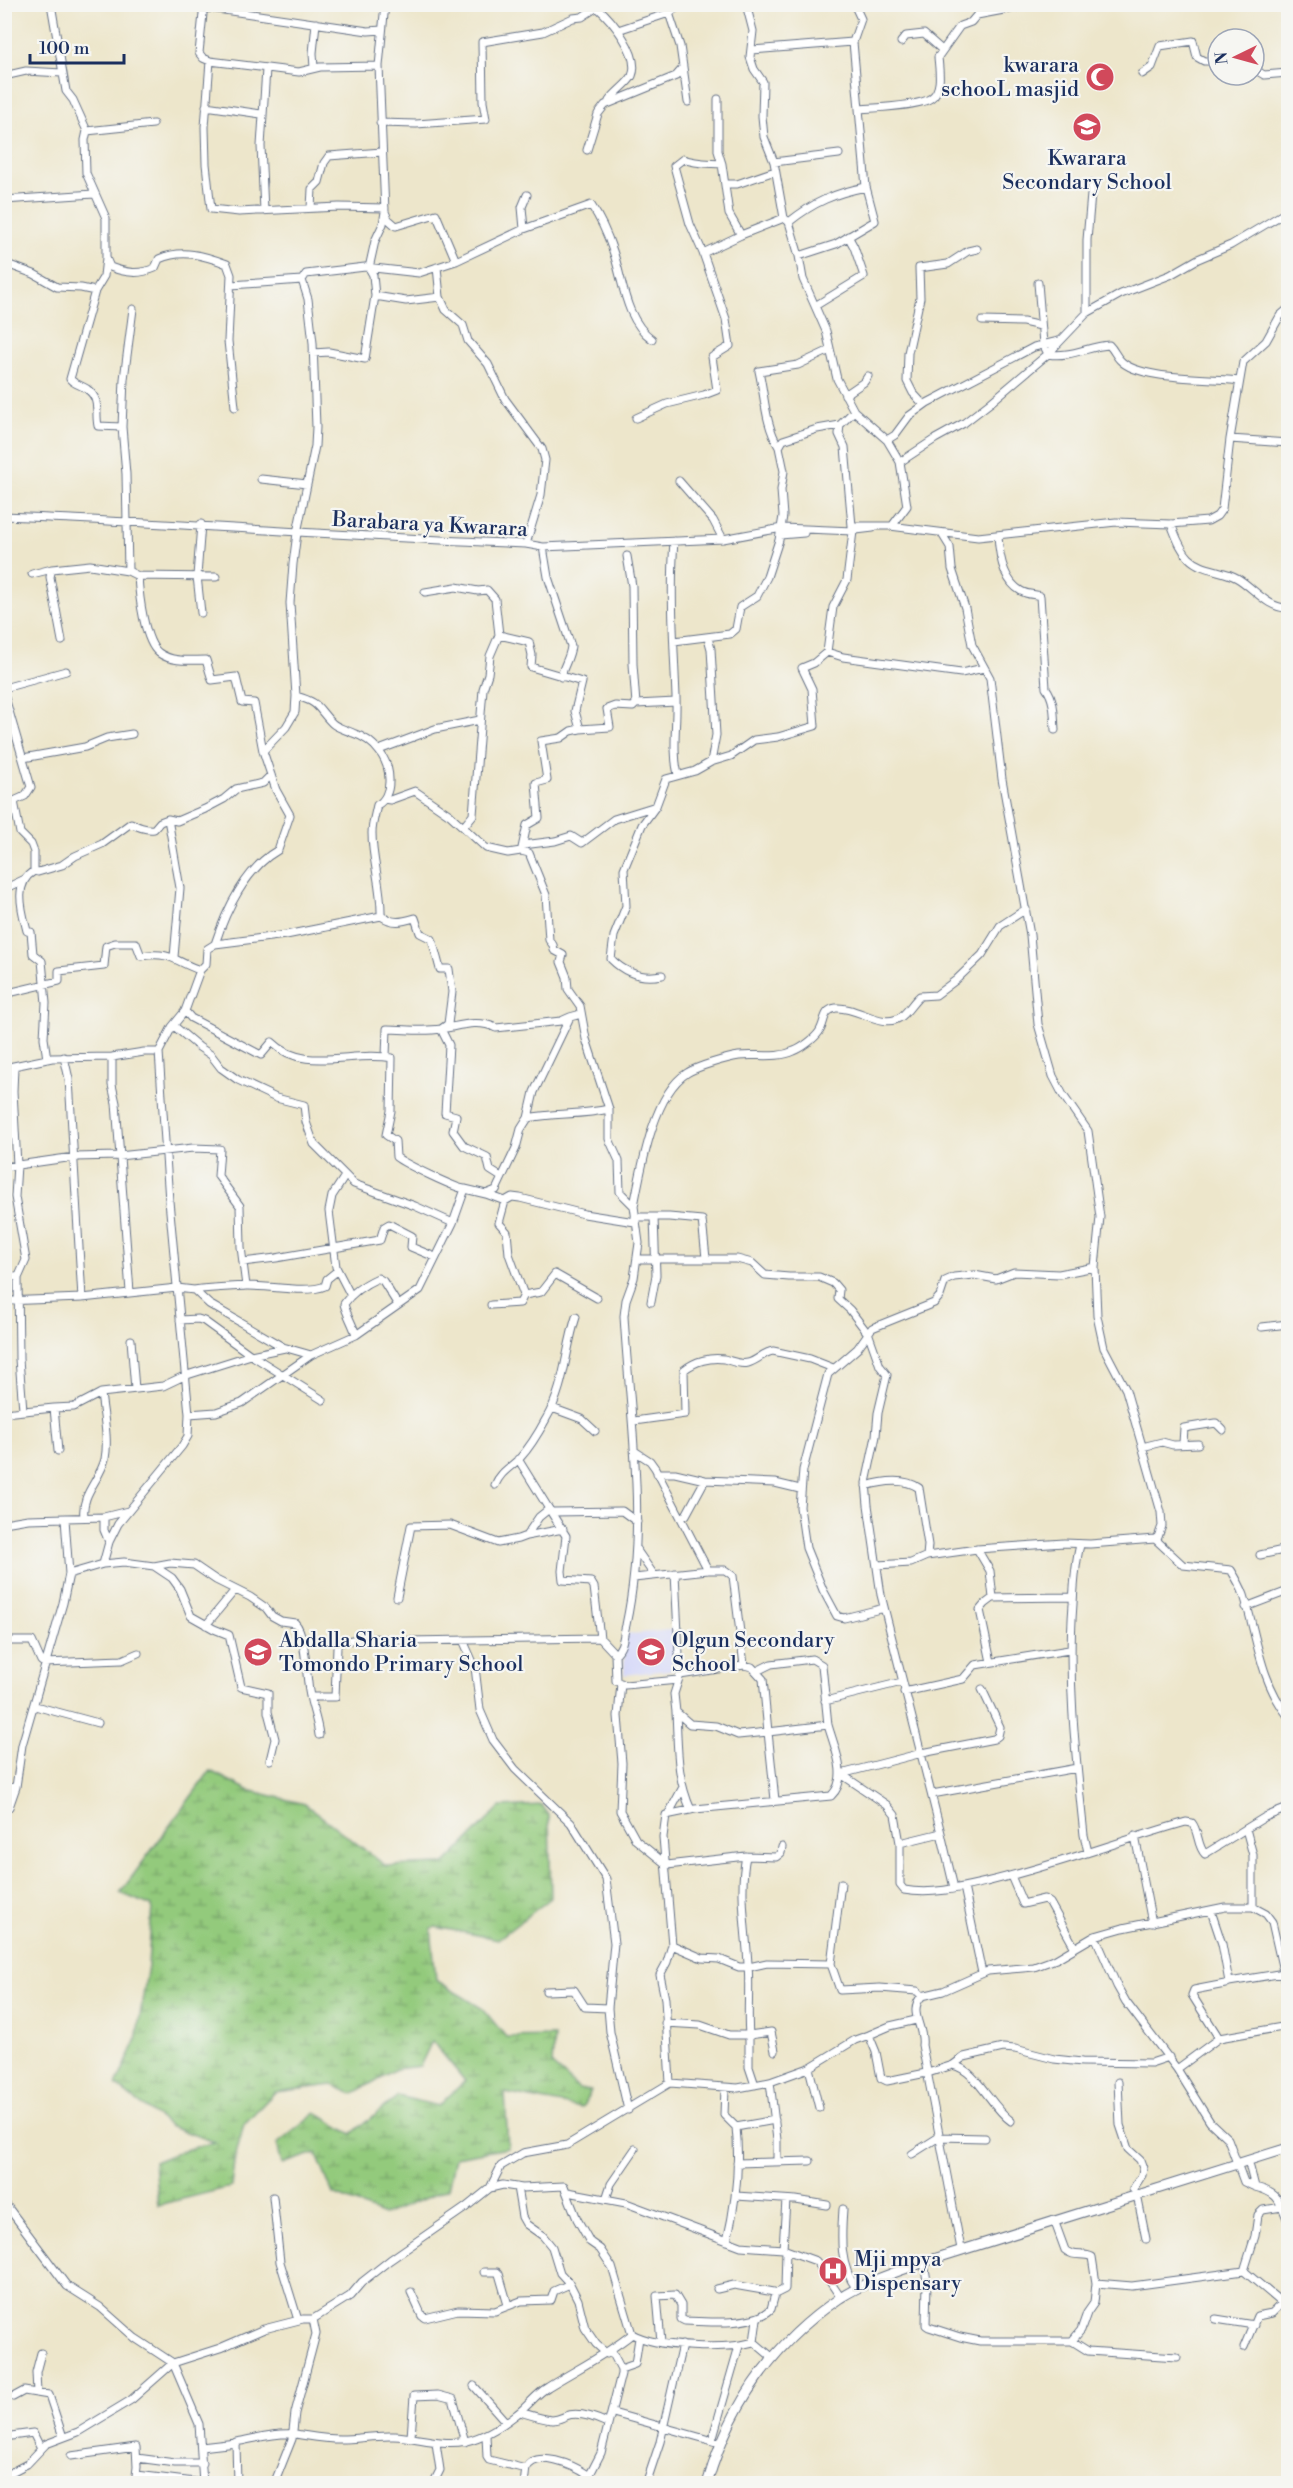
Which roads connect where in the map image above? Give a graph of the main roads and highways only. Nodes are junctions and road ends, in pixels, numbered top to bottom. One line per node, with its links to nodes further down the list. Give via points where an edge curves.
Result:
1 (1288, 2148): 2 (main road, via 961,2249 841,2298 800,2330 747,2393 716,2441)
2 (707, 2484)

